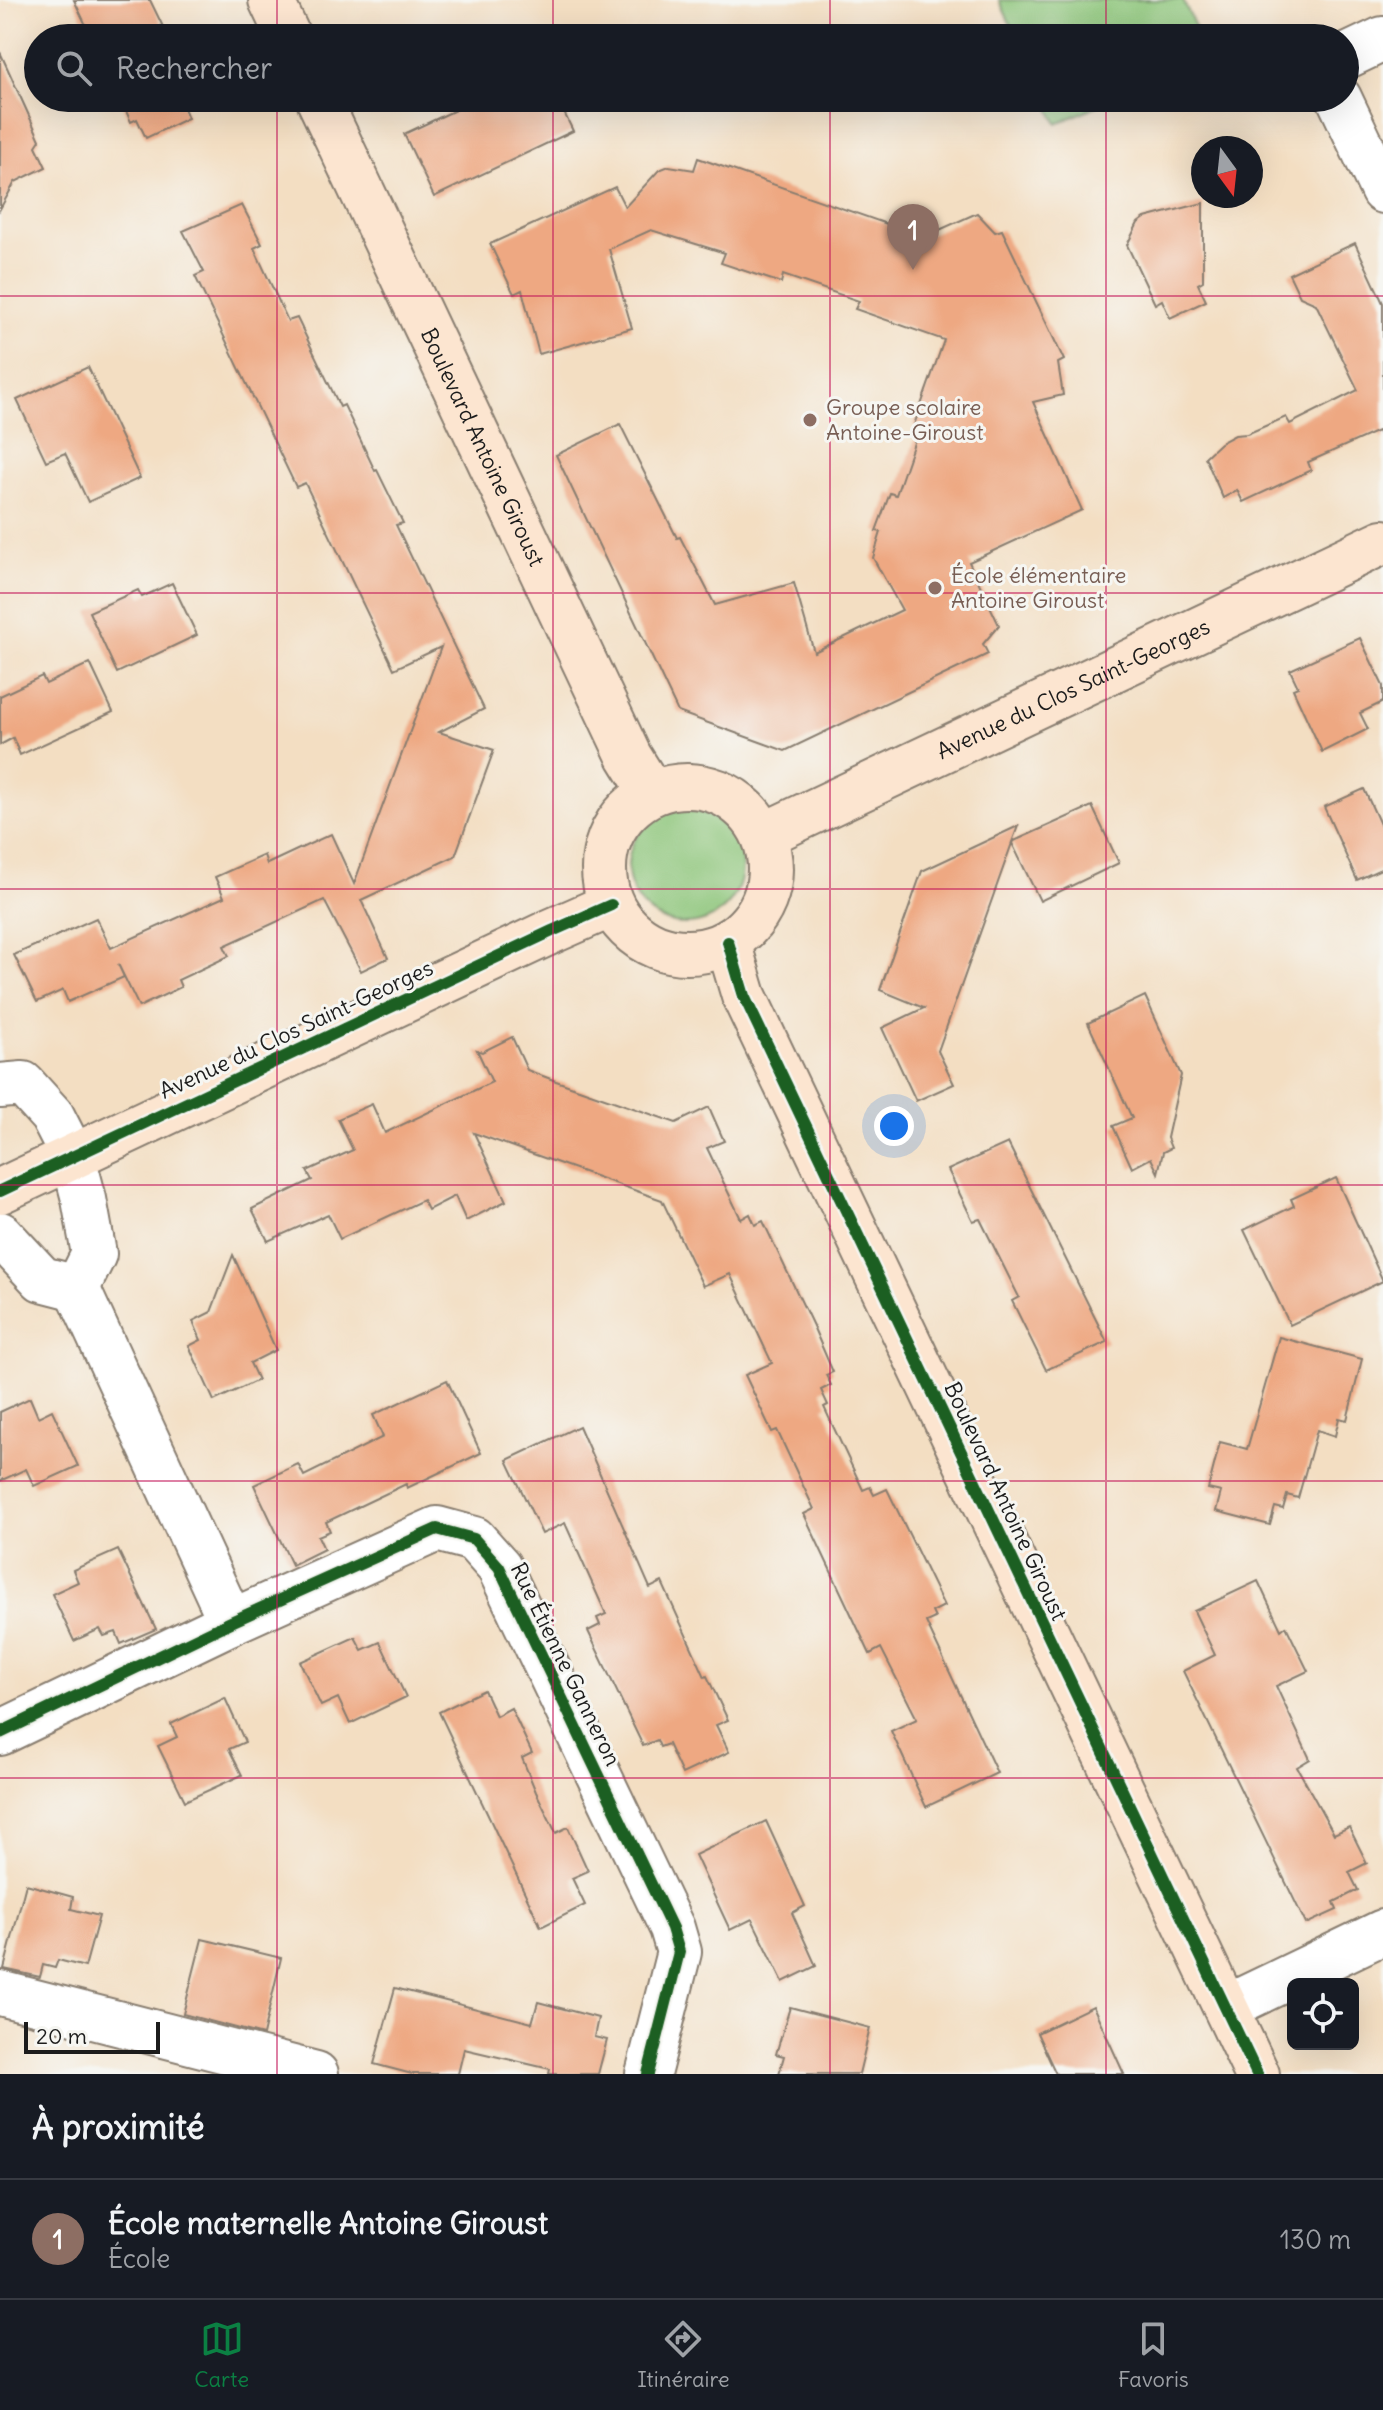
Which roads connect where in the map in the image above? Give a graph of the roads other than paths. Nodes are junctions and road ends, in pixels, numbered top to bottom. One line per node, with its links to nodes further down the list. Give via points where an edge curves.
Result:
1 (271, 0): 2 (street)
2 (282, 24)
3 (1383, 39): 4 (street)
4 (1359, 50)
5 (325, 112): 9 (street, Boulevard Antoine Giroust, via 629,756)
6 (1346, 112): 7 (street)
7 (1383, 191)
8 (1383, 542): 10 (street, Avenue du Clos Saint-Georges)
9 (652, 793): 10 (street, via 678,786 705,788 730,798); 11 (street, via 613,829 604,854)
10 (764, 835): 12 (street, via 769,885 761,908)
11 (611, 905): 12 (street, via 627,928 649,944 676,953 703,952); 14 (street, Avenue du Clos Saint-Georges)
12 (728, 942): 22 (street, Boulevard Antoine Giroust, via 744,996)
13 (0, 1086): 14 (street, via 23,1084 52,1116)
14 (73, 1157): 15 (street, Avenue du Clos Saint-Georges); 17 (street, via 94,1254)
15 (0, 1191)
16 (0, 1234): 17 (street, via 42,1279)
17 (77, 1288): 18 (street)
18 (231, 1622): 19 (street, Rue Étienne Ganneron); 24 (street, Rue Étienne Ganneron, via 437,1529 474,1539 499,1567 672,1928 679,1952)
19 (0, 1733)
20 (1383, 1932): 22 (street)
21 (0, 1993): 23 (street)
22 (1227, 2007): 25 (street, Boulevard Antoine Giroust)
23 (316, 2074)
24 (648, 2074)
25 (1257, 2074)

